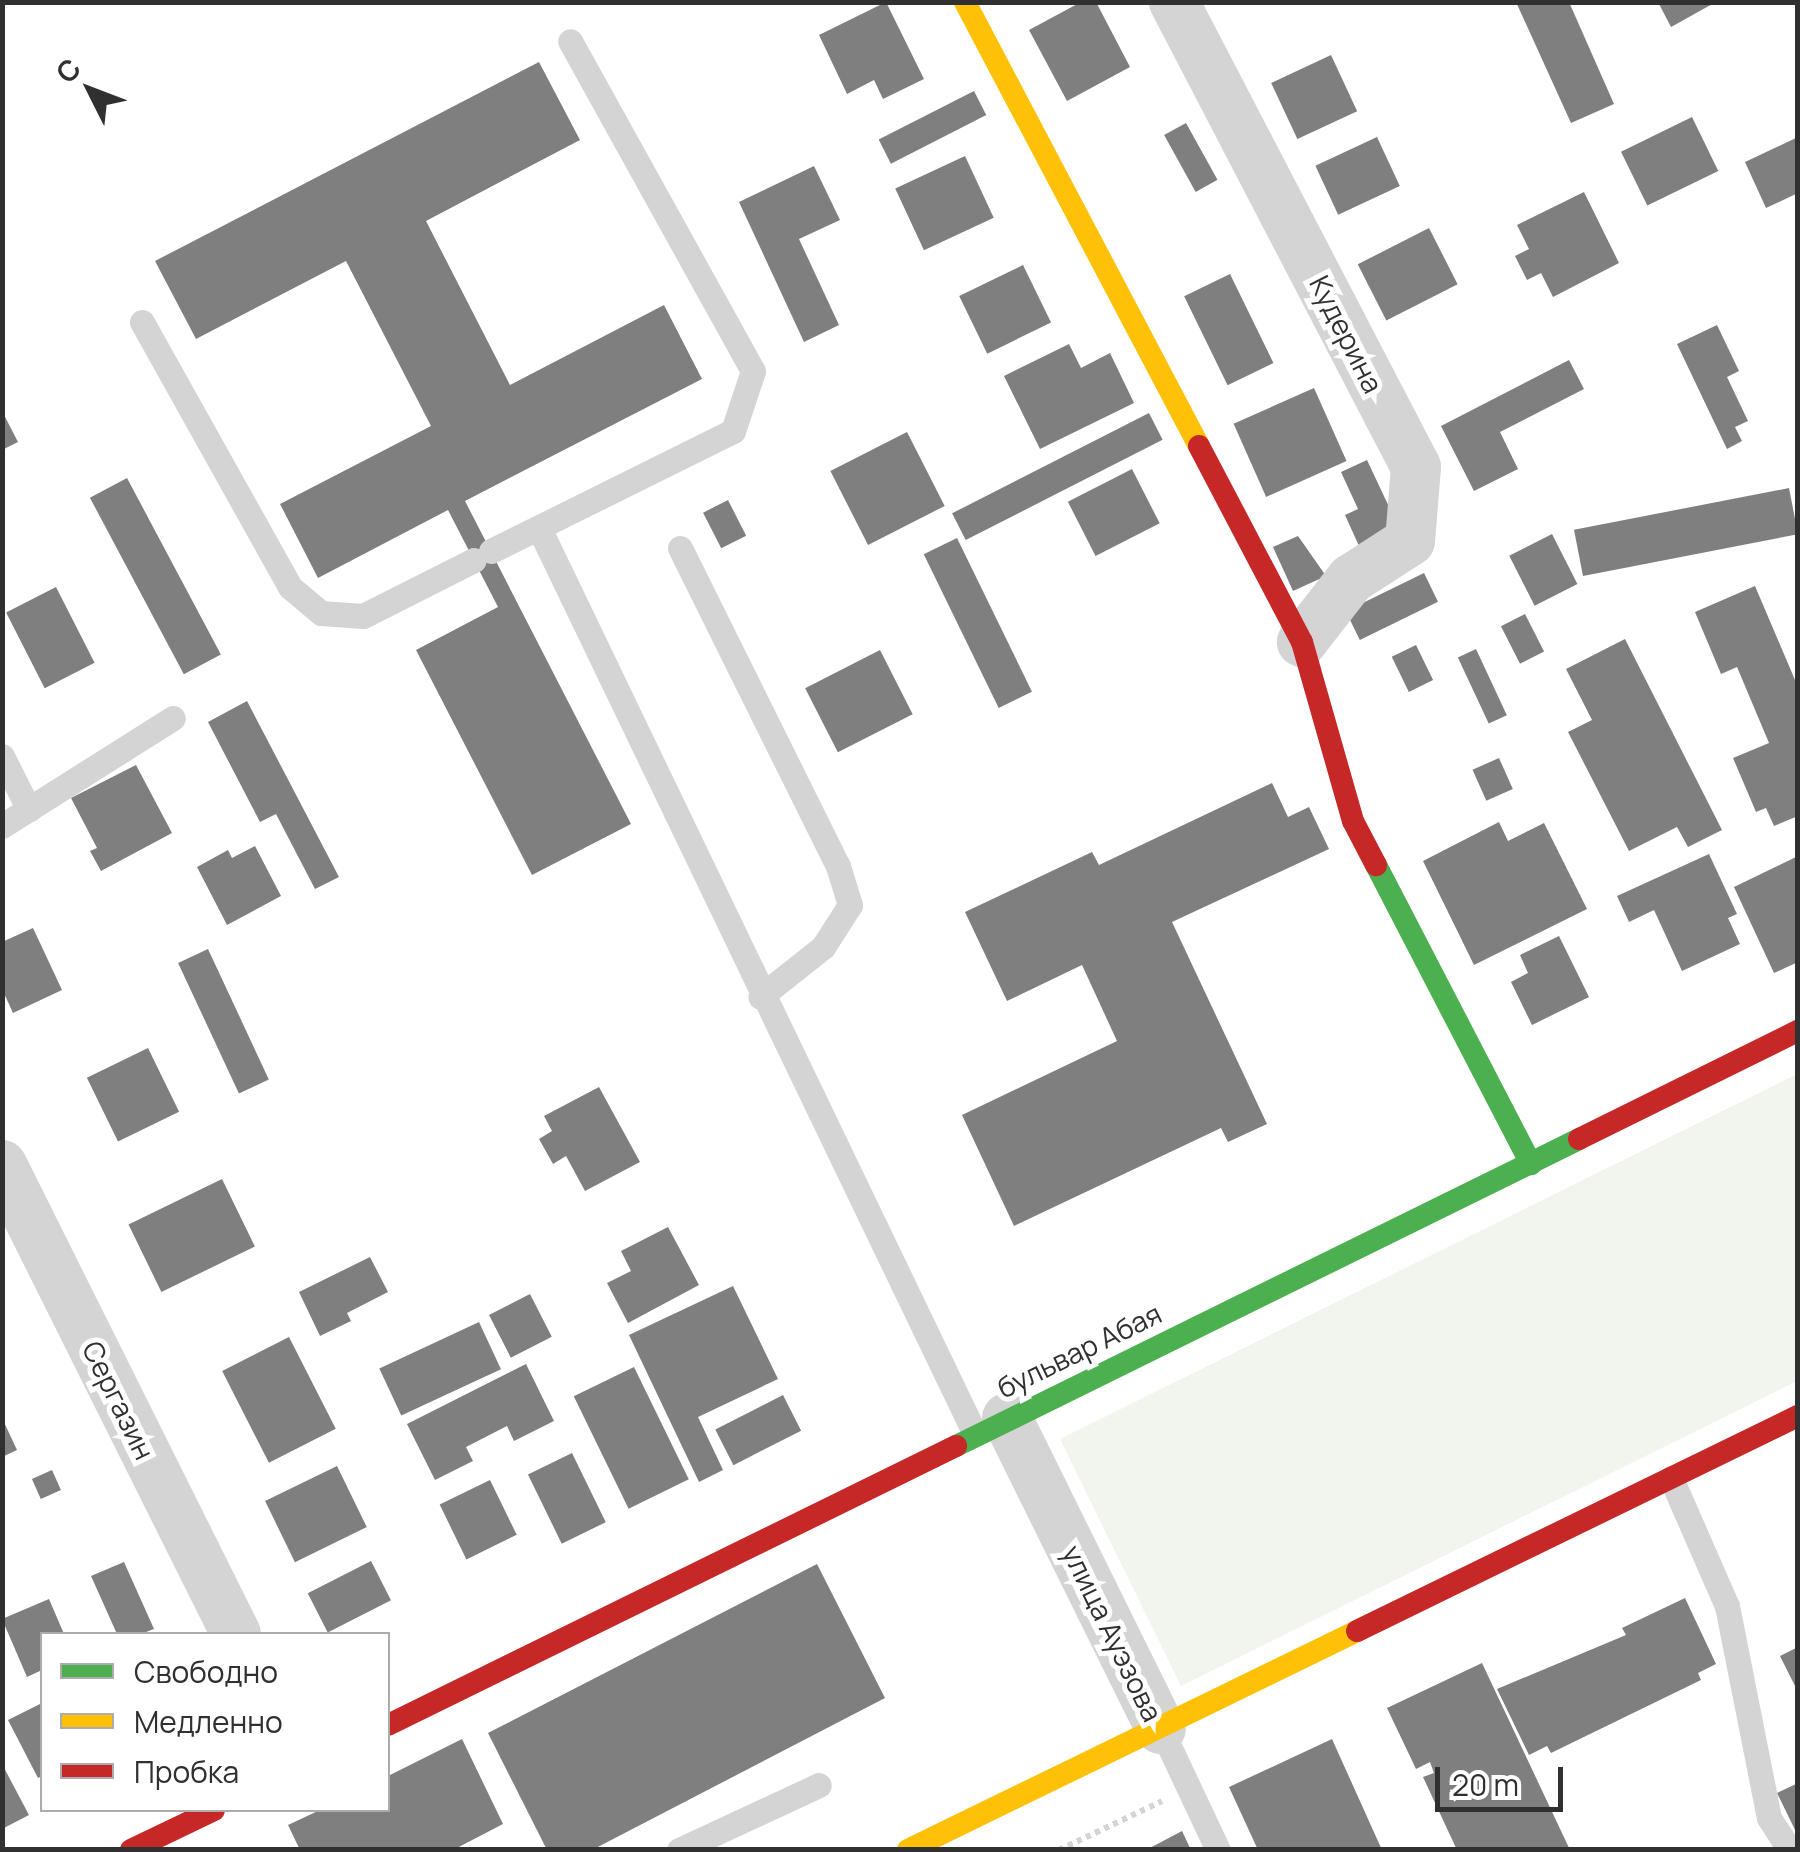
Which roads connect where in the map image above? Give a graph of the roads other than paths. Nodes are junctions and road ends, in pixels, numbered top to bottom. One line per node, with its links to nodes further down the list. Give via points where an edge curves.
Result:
1 (965, 2): 7 (main road)
2 (1174, 2): 7 (street, Кудерина, via 1416,467 1410,541 1350,579)
3 (570, 41): 5 (lane, via 753,371 733,430)
4 (142, 322): 5 (lane, via 290,588 321,613 363,616)
5 (539, 528): 12 (lane)
6 (680, 548): 12 (lane, via 838,866 850,905 824,948)
7 (1302, 642): 14 (main road, via 1353,821)
8 (173, 718): 10 (lane)
9 (2, 756): 10 (lane)
10 (29, 810): 11 (lane)
11 (2, 826)
12 (760, 997): 17 (lane)
13 (1798, 1031): 14 (main road, бульвар Абая)
14 (1531, 1164): 17 (main road, бульвар Абая)
15 (2, 1165): 19 (street, Сергазин)
16 (1798, 1416): 18 (main road)
17 (991, 1426): 20 (main road, бульвар Абая); 21 (street, улица Ауэзова)
18 (1671, 1478): 21 (main road); 28 (lane, via 1727,1606 1770,1818)
19 (235, 1632)
20 (390, 1724)
21 (1161, 1729): 26 (main road); 27 (lane, улица Ауэзова)
22 (818, 1785): 25 (lane)
23 (210, 1812): 24 (main road)
24 (131, 1850)
25 (679, 1850)
26 (908, 1850)
27 (1218, 1850)
28 (1790, 1850)

